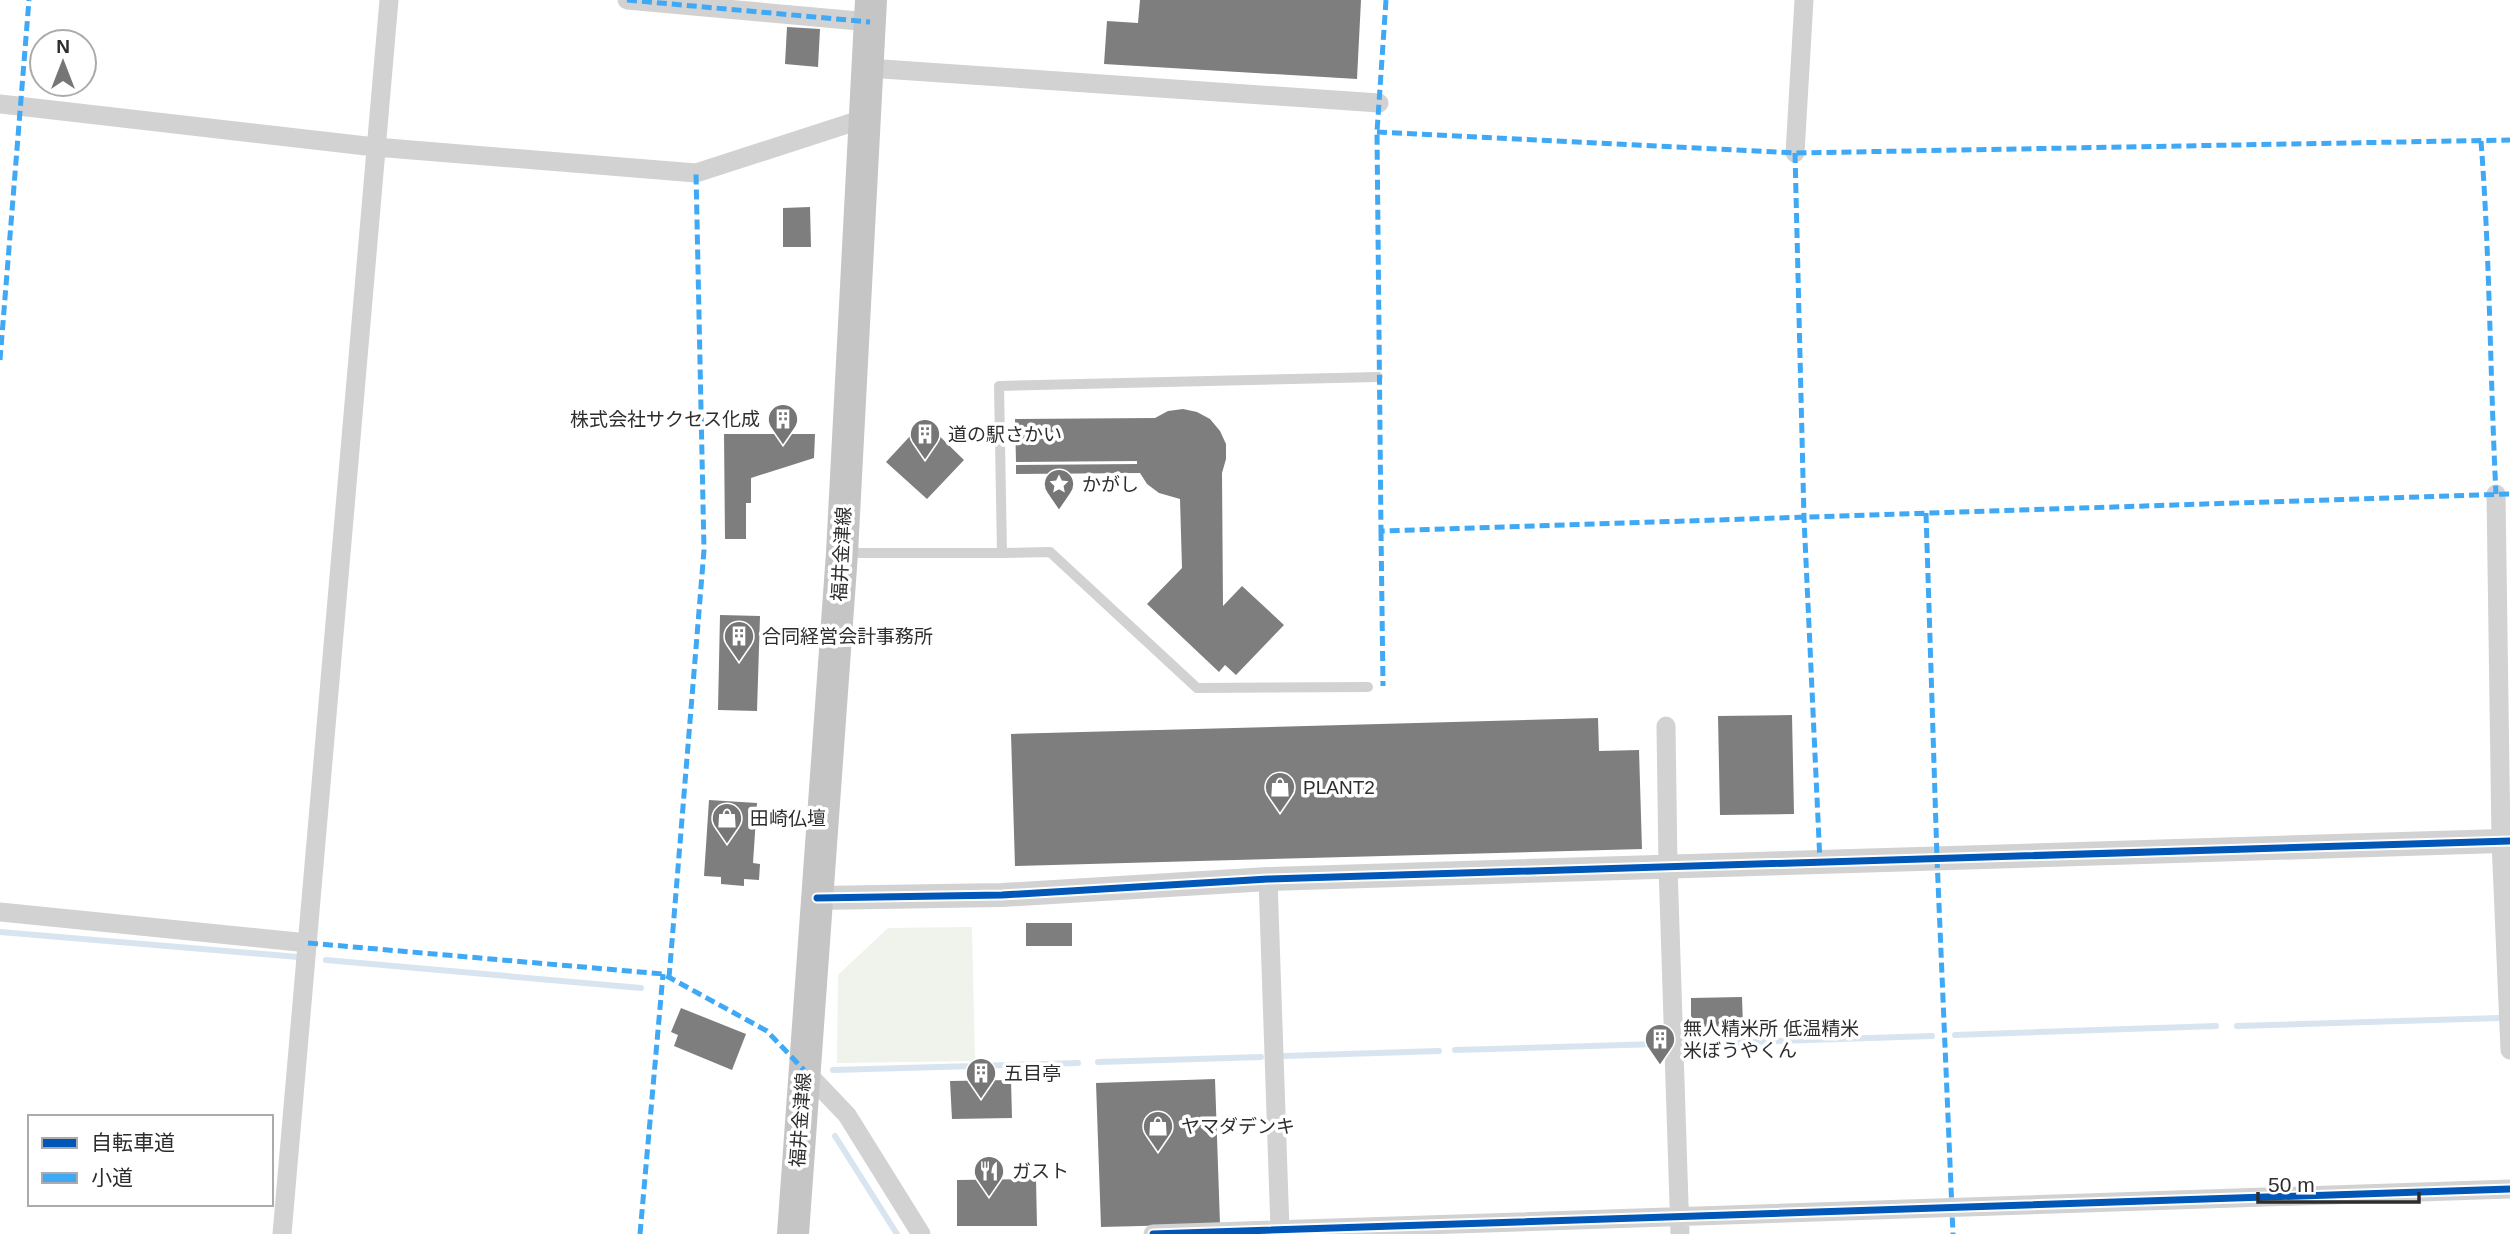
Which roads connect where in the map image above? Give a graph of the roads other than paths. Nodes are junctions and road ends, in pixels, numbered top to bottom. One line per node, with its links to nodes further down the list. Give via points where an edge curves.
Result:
1 (388, 0): 9 (street)
2 (627, 0): 4 (street)
3 (1804, 0): 10 (street)
4 (871, 11): 5 (main road, 福井金津線)
5 (868, 68): 6 (street); 8 (main road, 福井金津線)
6 (1378, 103)
7 (0, 104): 9 (street)
8 (866, 118): 9 (street, via 696,173); 14 (main road, 福井金津線)
9 (375, 147): 22 (street)
10 (1795, 153)
11 (1378, 377): 13 (lane, via 999,386)
12 (2496, 494): 17 (street)
13 (1002, 552): 14 (lane); 15 (lane, via 1050,552 1196,688)
14 (842, 553): 20 (main road, 福井金津線)
15 (1368, 687)
16 (1666, 726): 18 (street)
17 (2506, 841): 18 (street); 23 (street)
18 (1668, 866): 19 (street); 26 (street)
19 (1268, 878): 20 (street, via 1002,895); 28 (street)
20 (817, 898): 24 (main road, 福井金津線)
21 (0, 912): 22 (street)
22 (308, 943): 29 (street)
23 (2510, 1050)
24 (804, 1070): 30 (main road, 福井金津線); 31 (street, via 847,1115)
25 (2510, 1189): 26 (street)
26 (1680, 1226): 27 (street)
27 (1563, 1227): 28 (street)
28 (1280, 1230): 32 (street)
29 (282, 1234)
30 (793, 1234)
31 (921, 1234)
32 (1153, 1234)

